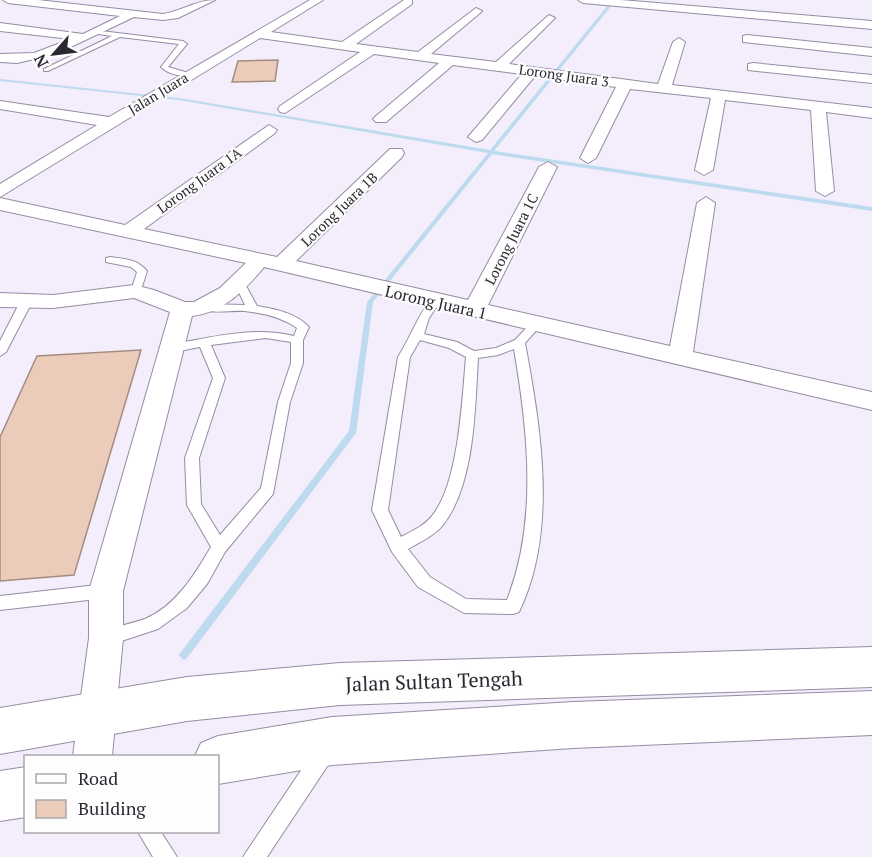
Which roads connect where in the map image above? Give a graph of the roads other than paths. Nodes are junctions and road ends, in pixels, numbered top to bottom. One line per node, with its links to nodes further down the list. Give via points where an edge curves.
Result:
1 (9, 0): 6 (street)
2 (126, 0): 8 (street)
3 (210, 0): 10 (street, via 172,17)
4 (318, 0): 15 (street, Jalan Juara)
5 (583, 0): 12 (street)
6 (44, 2): 8 (street)
7 (408, 2): 19 (street)
8 (104, 10): 10 (street)
9 (476, 11): 22 (street)
10 (133, 13): 14 (street)
11 (549, 18): 25 (street)
12 (872, 25)
13 (0, 27): 14 (street)
14 (88, 34): 16 (lane); 23 (street, via 39,57)
15 (257, 34): 19 (street, Lorong Juara 3); 29 (street, Jalan Juara)
16 (119, 35): 27 (lane); 29 (lane, via 182,42 164,67 170,72)
17 (747, 39): 21 (street)
18 (680, 42): 32 (street)
19 (344, 46): 20 (street, Lorong Juara 3)
20 (371, 50): 22 (street, Lorong Juara 3); 36 (street)
21 (872, 52)
22 (421, 56): 24 (street, Lorong Juara 3)
23 (0, 58)
24 (450, 60): 25 (street, Lorong Juara 3); 38 (street)
25 (500, 66): 28 (street, Lorong Juara 3)
26 (753, 67): 30 (street)
27 (46, 70)
28 (538, 72): 31 (street, Lorong Juara 3); 41 (street)
29 (189, 74): 39 (street, Jalan Juara)
30 (872, 80)
31 (625, 84): 32 (street, Lorong Juara 3); 43 (street)
32 (664, 88): 33 (street, Lorong Juara 3)
33 (719, 95): 35 (street, Lorong Juara 3); 45 (street)
34 (0, 105): 39 (street)
35 (818, 107): 37 (street, Lorong Juara 3); 46 (street)
36 (285, 109)
37 (872, 113)
38 (381, 119)
39 (110, 122): 47 (street, Jalan Juara)
40 (269, 130): 50 (street, Lorong Juara 1A)
41 (476, 136)
42 (396, 153): 53 (street, Lorong Juara 1B)
43 (588, 158)
44 (548, 167): 61 (street, Lorong Juara 1C)
45 (704, 170)
46 (825, 190)
47 (0, 192)
48 (706, 203): 69 (street)
49 (0, 204): 50 (street, Lorong Juara 1)
50 (129, 231): 52 (street, Lorong Juara 1)
51 (110, 260): 55 (lane, via 134,264 142,271)
52 (259, 260): 53 (street, Lorong Juara 1); 54 (street)
53 (281, 264): 57 (street, Lorong Juara 1)
54 (240, 284): 59 (street); 60 (lane)
55 (136, 291): 58 (street); 59 (street)
56 (0, 300): 58 (street)
57 (434, 302): 61 (street, Lorong Juara 1); 63 (lane)
58 (25, 304): 67 (lane)
59 (193, 309): 60 (lane); 66 (street)
60 (254, 310): 64 (lane, via 299,324 303,327)
61 (474, 311): 62 (street, Lorong Juara 1)
62 (527, 334): 68 (lane, via 498,351); 69 (street, Lorong Juara 1); 72 (lane, via 535,485 522,589 513,607 464,606 424,582)
63 (417, 336): 68 (lane, via 453,345); 72 (lane, via 404,357 380,510)
64 (297, 340): 65 (lane, via 253,333); 71 (lane, via 297,363 284,402 268,490)
65 (204, 343): 66 (lane); 71 (lane, via 219,378 192,458 194,505)
66 (174, 348): 73 (street)
67 (0, 352)
68 (472, 355): 72 (lane, via 454,490 437,521)
69 (680, 356): 70 (street, Lorong Juara 1)
70 (872, 401)
71 (219, 547): 75 (lane, via 201,579 181,603 152,624)
72 (398, 547)
73 (106, 591): 74 (lane); 75 (street)
74 (0, 603)
75 (106, 638): 79 (street)
76 (872, 667): 79 (main road, Jalan Sultan Tengah, via 340,684 187,699)
77 (872, 713): 80 (main road, via 573,725)
78 (0, 731): 79 (main road, Jalan Sultan Tengah)
79 (94, 736)
80 (332, 741): 81 (main road); 86 (lane)
81 (219, 760)
82 (24, 792): 83 (main road)
83 (0, 796)
84 (150, 833): 85 (lane)
85 (166, 857)
86 (254, 857)

